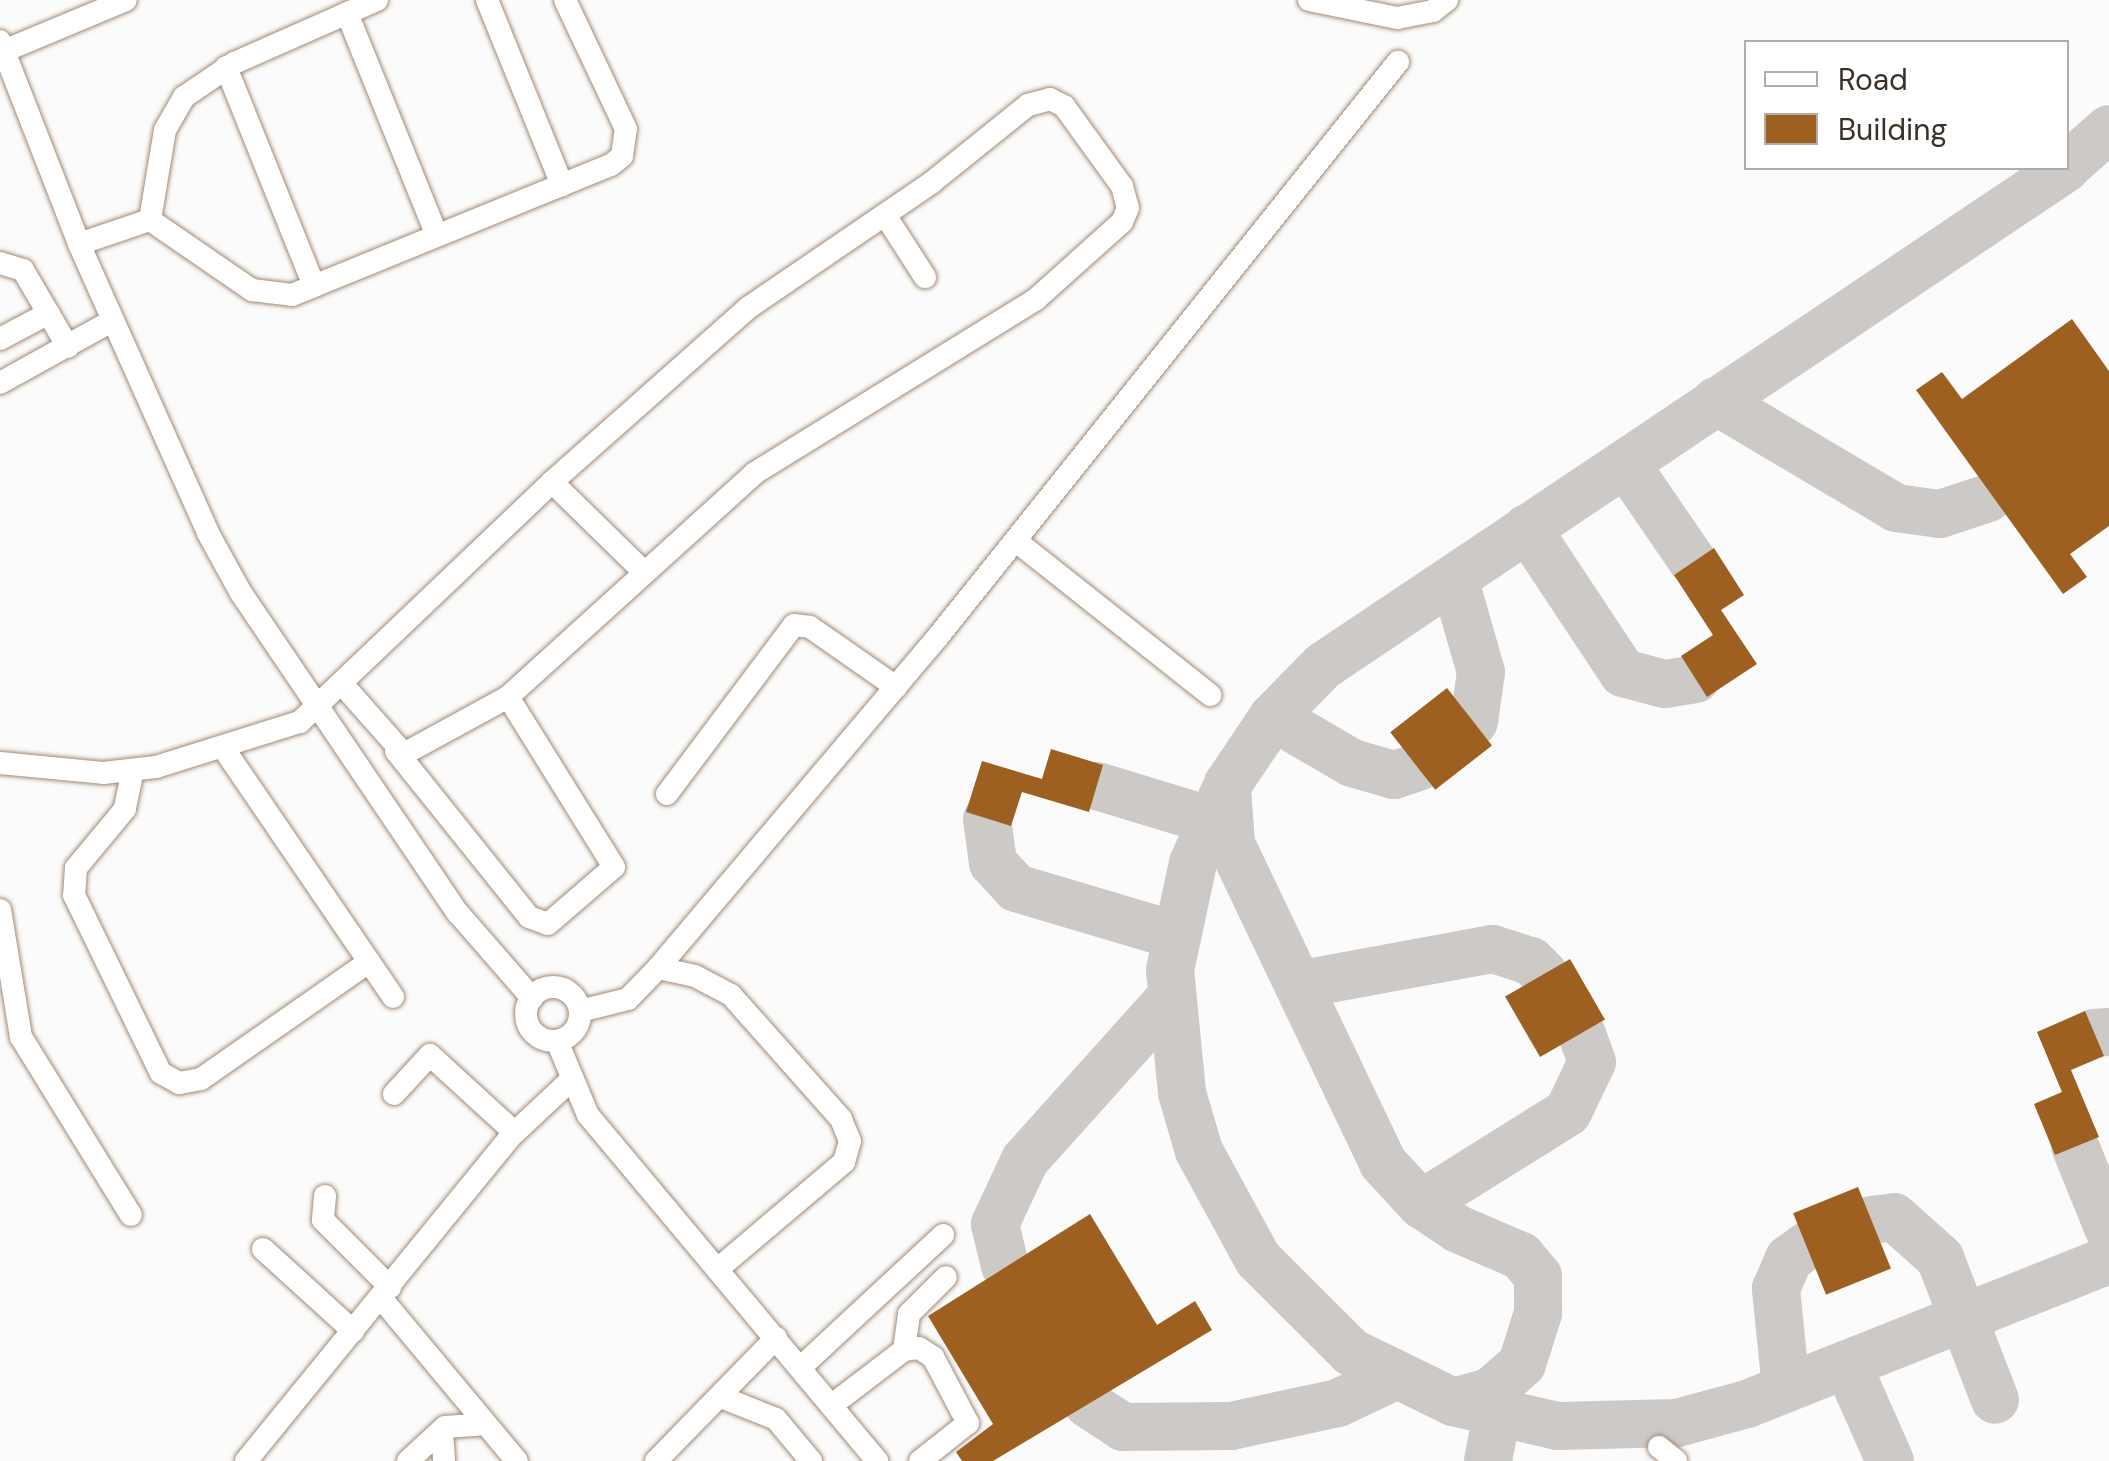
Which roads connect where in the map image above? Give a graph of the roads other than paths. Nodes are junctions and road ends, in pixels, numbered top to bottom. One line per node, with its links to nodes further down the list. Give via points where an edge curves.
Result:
1 (126, 0): 8 (street)
2 (378, 0): 7 (street)
3 (488, 0): 11 (street)
4 (565, 0): 11 (street, via 628,140 612,165)
5 (1309, 0): 6 (street, via 1397,18 1433,12)
6 (1447, 0)
7 (347, 13): 10 (street); 14 (street)
8 (2, 46): 15 (street)
9 (1398, 62): 25 (street)
10 (226, 67): 13 (street, via 173,112); 18 (street)
11 (562, 186): 14 (street)
12 (885, 216): 17 (street); 24 (street, via 748,308); 26 (street, via 1041,99 1064,106 1122,186 1128,208 1122,222 1035,300 768,464)
13 (150, 220): 15 (street); 18 (street, via 266,295)
14 (437, 236): 18 (street)
15 (79, 244): 20 (street)
16 (0, 263): 19 (street, via 23,270)
17 (925, 277)
18 (314, 286)
19 (49, 313): 21 (street); 22 (street)
20 (112, 321): 22 (street); 31 (street, via 189,498)
21 (0, 339)
22 (68, 347): 23 (street)
23 (0, 383)
24 (552, 482): 26 (street); 27 (street)
25 (1016, 540): 28 (street); 29 (street)
26 (644, 572): 30 (street)
27 (342, 685): 31 (street); 33 (street)
28 (896, 687): 36 (street, via 810,627 794,625); 39 (street)
29 (1210, 695)
30 (508, 697): 33 (street, via 410,753); 33 (street, via 614,866 548,924 530,917)
31 (319, 708): 32 (street, via 268,737); 41 (street, via 458,913)
32 (224, 749): 35 (street); 38 (street)
33 (396, 752)
34 (0, 762): 35 (street)
35 (132, 770): 38 (street, via 125,809 76,868 74,895 161,1074 179,1083 201,1079)
36 (667, 794)
37 (0, 910): 48 (street, via 21,1036)
38 (369, 962): 40 (street)
39 (658, 968): 42 (street, via 628,999); 51 (street, via 732,994 840,1119 850,1141 844,1162)
40 (394, 997)
41 (532, 998): 42 (street, via 560,988); 43 (street, via 530,1028)
42 (580, 1011): 43 (street, via 574,1031)
43 (556, 1041): 44 (street)
44 (571, 1080): 46 (street); 51 (street, via 588,1115)
45 (394, 1094): 46 (street, via 420,1058 430,1055)
46 (514, 1132): 53 (street)
47 (325, 1196): 53 (street, via 323,1220)
48 (131, 1215)
49 (942, 1235): 57 (street)
50 (262, 1249): 54 (street)
51 (718, 1269): 55 (street)
52 (946, 1276): 56 (street, via 909,1314)
53 (385, 1292): 54 (street); 58 (street)
54 (353, 1331): 63 (street)
55 (776, 1338): 57 (street); 59 (street)
56 (904, 1350): 60 (street); 70 (street, via 919,1348 933,1357 968,1418 959,1433)
57 (801, 1366): 60 (street)
58 (452, 1387): 61 (street); 62 (street)
59 (721, 1397): 67 (street); 68 (street, via 776,1419)
60 (832, 1406): 69 (street)
61 (484, 1424): 62 (street); 66 (street)
62 (443, 1429): 64 (street); 65 (street)
63 (246, 1461)
64 (408, 1461)
65 (444, 1461)
66 (516, 1461)
67 (656, 1461)
68 (811, 1461)
69 (878, 1461)
70 (920, 1461)

